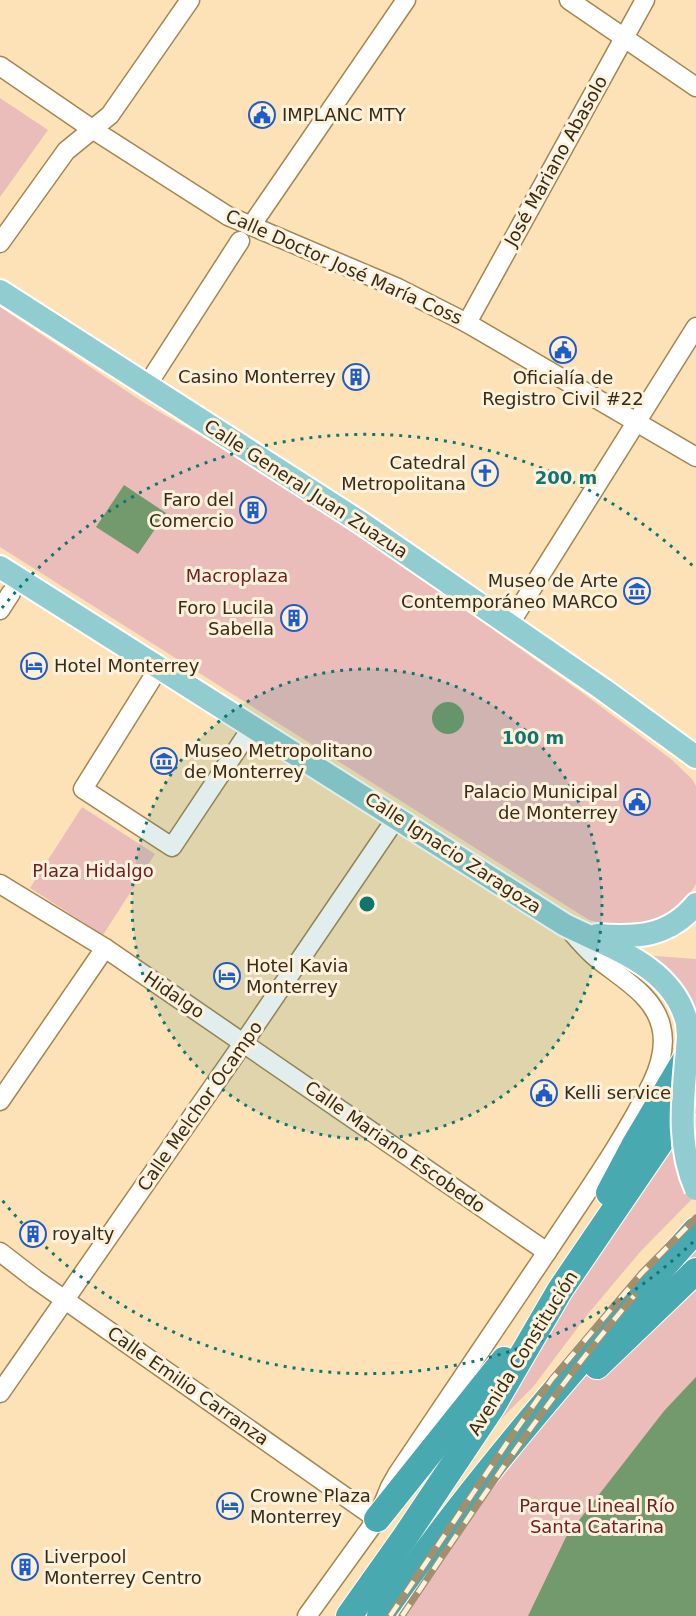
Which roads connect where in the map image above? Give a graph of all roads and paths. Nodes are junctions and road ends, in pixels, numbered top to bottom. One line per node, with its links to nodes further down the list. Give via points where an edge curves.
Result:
1 (190, 0): 8 (street, via 110,115)
2 (406, 0): 9 (street)
3 (569, 0): 5 (street)
4 (645, 0): 5 (street, José Mariano Abasolo)
5 (624, 37): 7 (street); 12 (street, José Mariano Abasolo)
6 (0, 66): 8 (street, Calle Doctor José María Coss)
7 (696, 87)
8 (92, 129): 9 (street, Calle Doctor José María Coss, via 206,203); 10 (street, via 66,151)
9 (245, 234): 12 (street, Calle Doctor José María Coss, via 398,288); 15 (street)
10 (0, 243)
11 (0, 291): 21 (main road, Calle General Juan Zuazua, via 323,498)
12 (467, 323): 16 (street, Calle Doctor José María Coss)
13 (696, 327): 14 (street)
14 (690, 347): 16 (street)
15 (153, 376)
16 (635, 422): 17 (street, Calle Doctor José María Coss); 21 (street)
17 (696, 457)
18 (0, 567): 22 (main road, Calle Ignacio Zaragoza)
19 (11, 593): 20 (street)
20 (0, 610)
21 (509, 625): 24 (main road, Calle General Juan Zuazua)
22 (158, 669): 23 (main road, Calle Ignacio Zaragoza); 23 (street, via 83,789 172,847)
23 (252, 726): 25 (main road, Calle Ignacio Zaragoza)
24 (696, 757)
25 (397, 817): 28 (main road, Calle Ignacio Zaragoza); 31 (street, Calle Melchor Ocampo)
26 (0, 884): 29 (street)
27 (696, 904): 28 (main road, via 681,920 653,933 628,937)
28 (574, 929): 30 (main road, Calle Ignacio Zaragoza, via 632,957 663,980 681,1004); 37 (street, via 594,956 644,997 657,1016 664,1039 652,1083 622,1137)
29 (105, 948): 31 (street, Hidalgo); 33 (street)
30 (691, 1033): 34 (main road, Calle Ignacio Zaragoza, bridge, via 682,1121 688,1166); 39 (highway)
31 (244, 1042): 37 (street, Calle Mariano Escobedo); 40 (street, Calle Melchor Ocampo)
32 (696, 1090): 39 (highway, Avenida Constitución)
33 (0, 1101)
34 (696, 1189)
35 (696, 1230): 42 (highway, Avenida Constitución)
36 (0, 1252): 40 (street, Calle Emilio Carranza)
37 (547, 1252): 43 (street, via 398,1473)
38 (696, 1271): 42 (highway, via 611,1351)
39 (560, 1290): 43 (highway); 45 (highway, Avenida Constitución, via 492,1407)
40 (65, 1300): 41 (street, Calle Melchor Ocampo); 43 (street, Calle Emilio Carranza)
41 (0, 1393)
42 (453, 1514): 46 (highway, Avenida Constitución)
43 (377, 1519): 44 (street)
44 (307, 1616)
45 (349, 1616)
46 (380, 1616)

